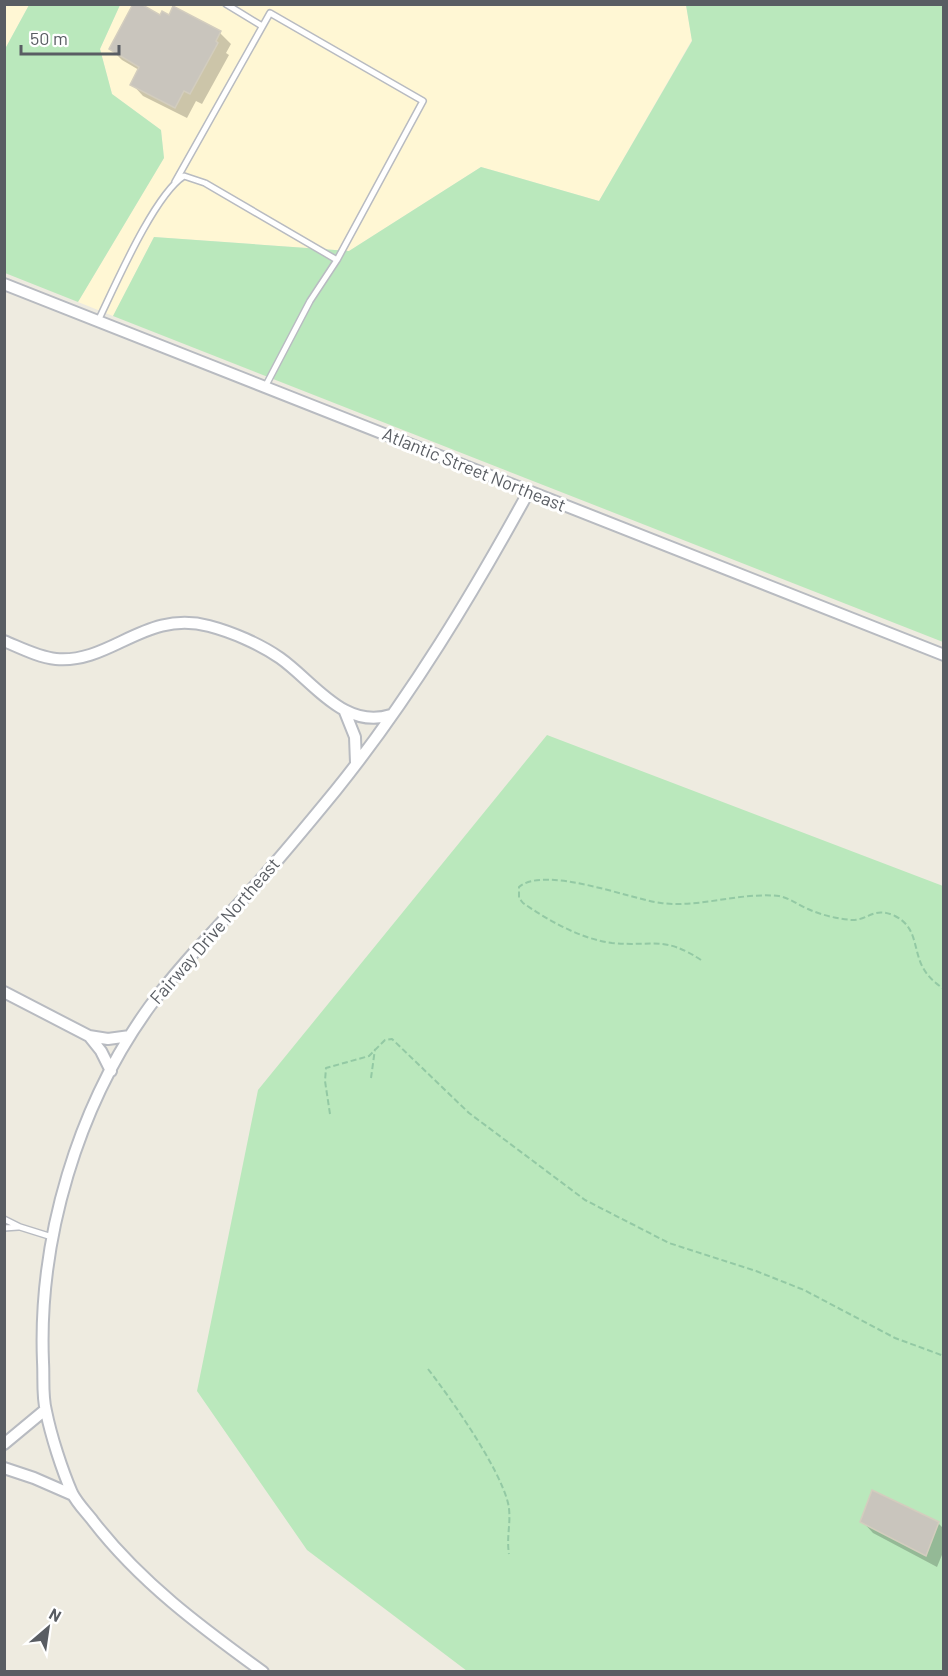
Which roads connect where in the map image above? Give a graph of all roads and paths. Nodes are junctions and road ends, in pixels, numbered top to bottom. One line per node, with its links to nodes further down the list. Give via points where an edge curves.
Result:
1 (226, 4): 2 (lane)
2 (262, 26): 3 (lane); 4 (lane, via 270,13 423,100)
3 (175, 182): 4 (lane, via 184,176 205,183); 6 (lane, via 141,234)
4 (337, 260): 7 (lane, via 310,301)
5 (4, 284): 6 (street, Atlantic Street Northeast)
6 (98, 321): 7 (street, Atlantic Street Northeast)
7 (265, 387): 8 (street, Atlantic Street Northeast)
8 (529, 491): 10 (street, Atlantic Street Northeast); 12 (street, Fairway Drive Northeast, via 454,621)
9 (4, 641): 11 (street, via 40,656 72,659 88,656 162,624 199,624 279,657)
10 (944, 655)
11 (345, 712): 12 (street, via 369,719); 13 (street, via 355,738)
12 (391, 715): 13 (street, Fairway Drive Northeast)
13 (356, 763): 18 (street, Fairway Drive Northeast, via 175,974)
14 (701, 960): 15 (path, via 669,943 612,943 577,932 523,903 519,887 536,881 570,882 672,903 704,903 754,894 780,896 816,913 855,920 873,912 886,912 910,928 921,965)
15 (944, 989)
16 (4, 992): 17 (street)
17 (90, 1036): 18 (street); 20 (street)
18 (130, 1036): 20 (street, Fairway Drive Northeast)
19 (375, 1048): 21 (path); 22 (path, via 365,1058 326,1068 324,1081); 27 (path, via 392,1039 469,1113 552,1177 632,1226 669,1243 804,1290 895,1338)
20 (111, 1071): 26 (street, Fairway Drive Northeast, via 75,1155)
21 (371, 1078)
22 (330, 1114)
23 (4, 1219): 24 (lane)
24 (20, 1227): 25 (lane); 26 (lane)
25 (4, 1228)
26 (54, 1237): 29 (street, Fairway Drive Northeast, via 43,1324)
27 (944, 1356)
28 (428, 1369): 33 (path, via 490,1463 503,1490 510,1517)
29 (45, 1410): 30 (street); 32 (street, Fairway Drive Northeast)
30 (4, 1444)
31 (4, 1468): 32 (street, Fairway Drive Northeast)
32 (73, 1495): 34 (street, Fairway Drive Northeast, via 155,1588)
33 (509, 1554)
34 (263, 1671)

